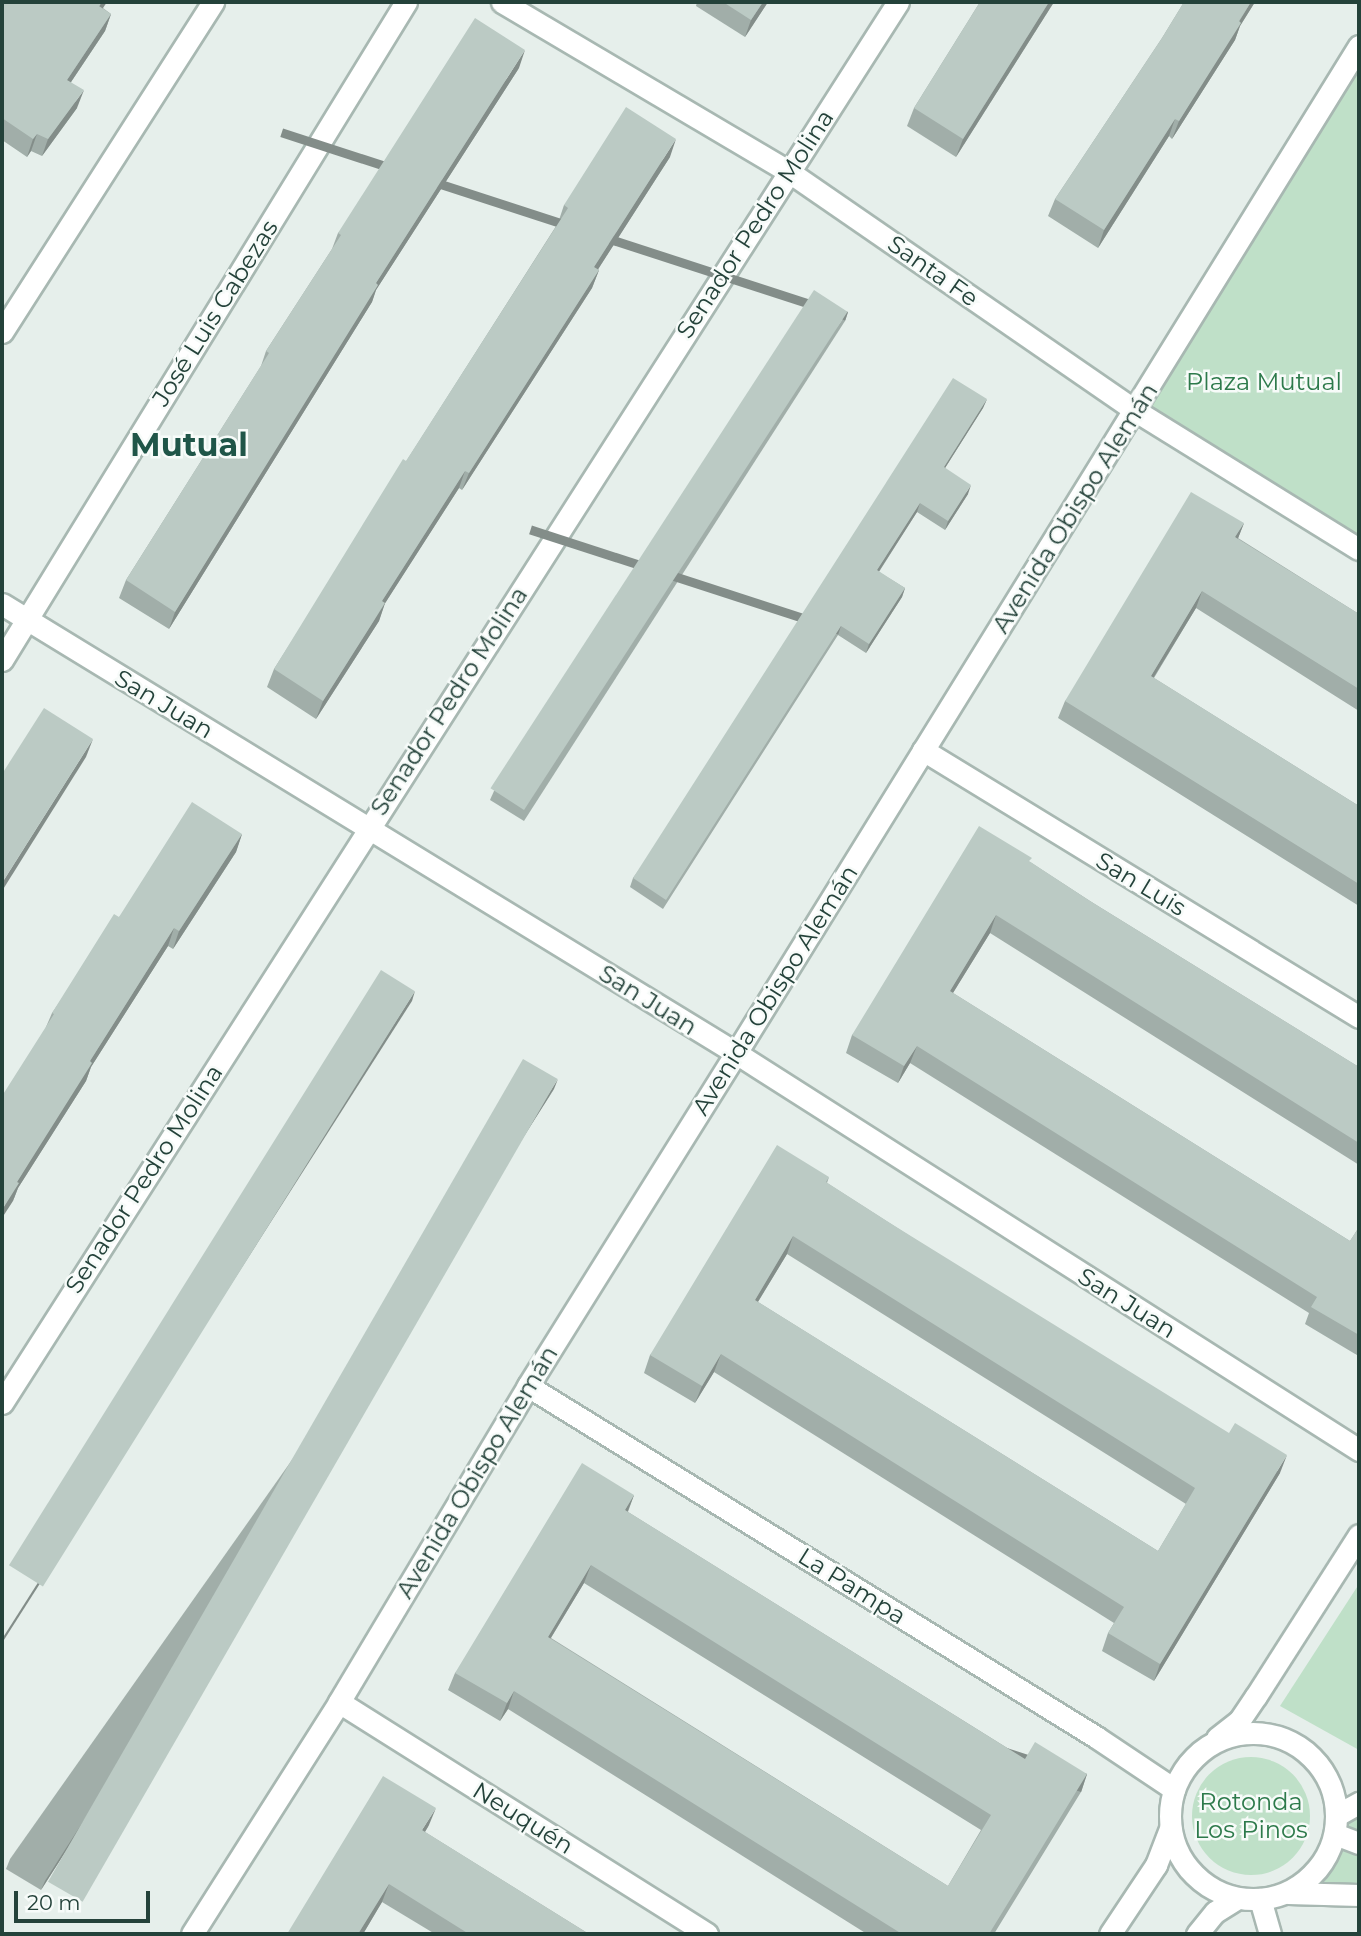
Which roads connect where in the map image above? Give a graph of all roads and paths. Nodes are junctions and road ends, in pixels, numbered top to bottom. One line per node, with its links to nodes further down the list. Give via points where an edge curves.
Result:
1 (213, 2): 7 (street)
2 (406, 2): 11 (street, José Luis Cabezas)
3 (502, 2): 6 (street, Santa Fe)
4 (898, 2): 6 (street, Senador Pedro Molina)
5 (1359, 46): 8 (street, Avenida Obispo Alemán)
6 (788, 171): 8 (street, Santa Fe); 14 (street, Senador Pedro Molina)
7 (2, 332)
8 (1136, 411): 9 (street, Santa Fe); 13 (street, Avenida Obispo Alemán)
9 (1359, 549)
10 (2, 604): 11 (street, San Juan)
11 (26, 620): 12 (street, José Luis Cabezas); 14 (street, San Juan)
12 (2, 660)
13 (923, 750): 15 (street, San Luis); 16 (street, Avenida Obispo Alemán)
14 (368, 828): 16 (street, San Juan); 18 (street, Senador Pedro Molina)
15 (1359, 1017)
16 (736, 1054): 17 (street, Avenida Obispo Alemán); 19 (street, San Juan)
17 (528, 1386): 21 (street, Avenida Obispo Alemán); 23 (street, La Pampa)
18 (2, 1403)
19 (1359, 1450)
20 (1359, 1535): 22 (street, via 1239,1721)
21 (339, 1702): 32 (street, Avenida Obispo Alemán); 33 (street, Neuquén)
22 (1210, 1744): 23 (street, via 1182,1770); 25 (street, via 1231,1735 1261,1733 1287,1740 1312,1756 1334,1794)
23 (1174, 1789): 26 (street)
24 (1359, 1803): 25 (street)
25 (1336, 1825): 27 (street); 28 (street, via 1320,1864)
26 (1170, 1828): 30 (street, via 1180,1857 1194,1875 1212,1889); 34 (street, via 1156,1865)
27 (1359, 1843)
28 (1287, 1893): 29 (street); 31 (street)
29 (1359, 1895)
30 (1237, 1898): 31 (street); 35 (street, via 1215,1912)
31 (1259, 1899): 36 (street)
32 (192, 1934)
33 (707, 1934)
34 (1110, 1934)
35 (1197, 1934)
36 (1270, 1934)

